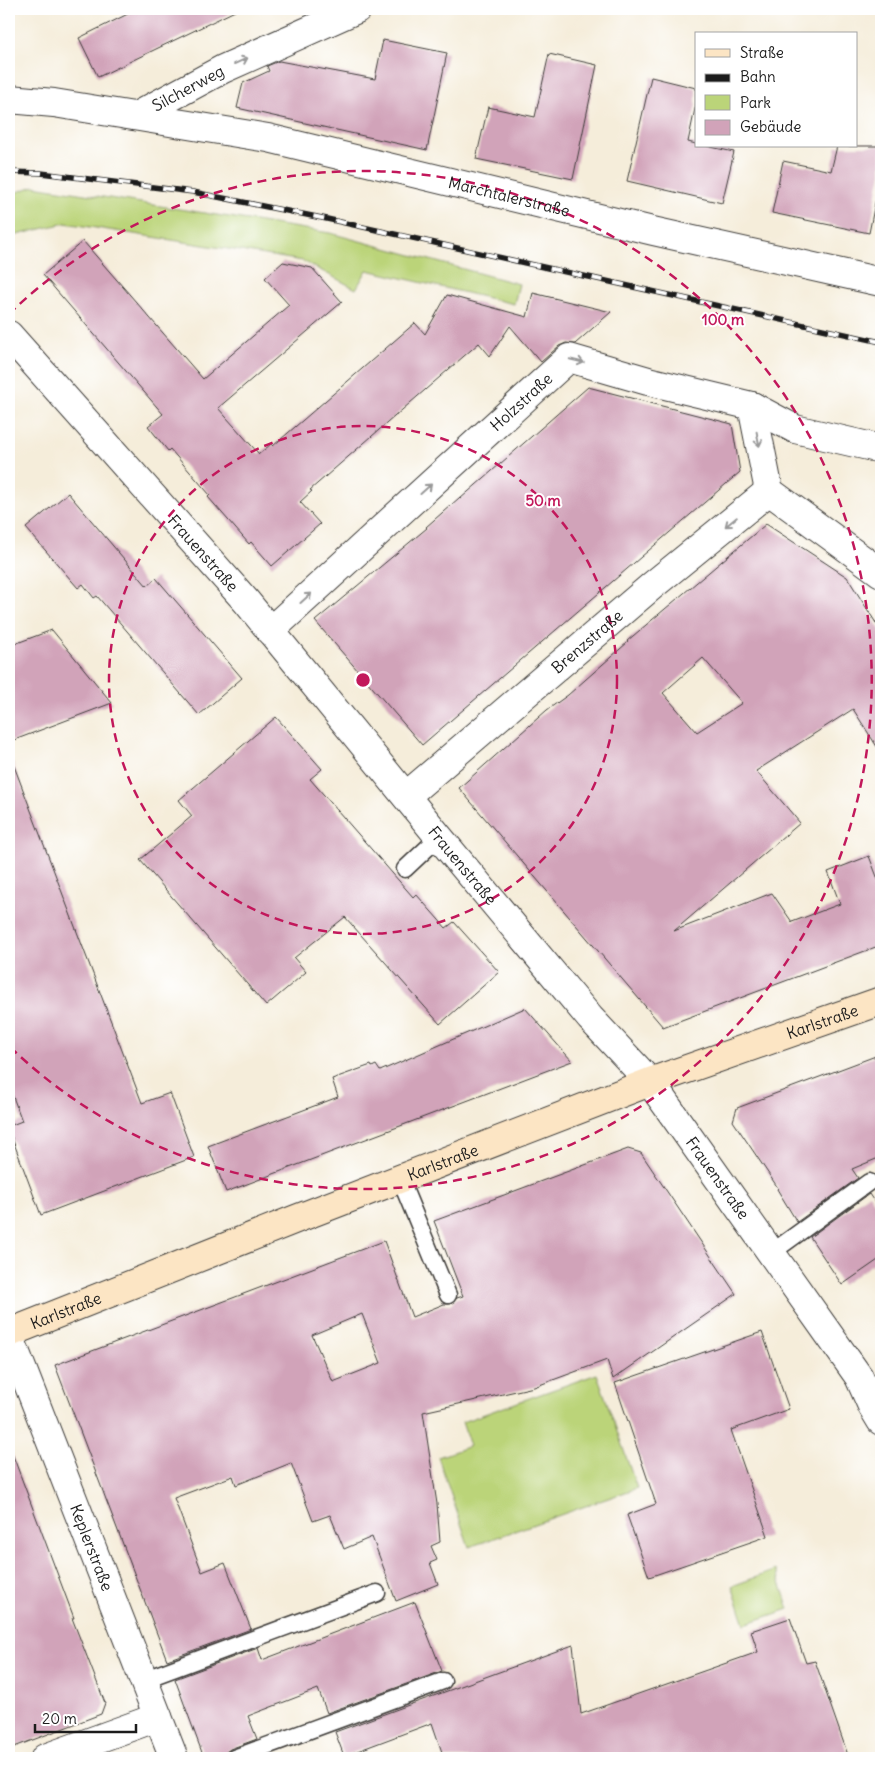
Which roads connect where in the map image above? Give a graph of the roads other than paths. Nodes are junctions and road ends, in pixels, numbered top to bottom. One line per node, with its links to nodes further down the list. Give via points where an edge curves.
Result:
1 (357, 9): 3 (street, Silcherweg, one-way to 1, via 223,69)
2 (9, 99): 3 (street, Silcherweg)
3 (136, 116): 4 (street, Marchtalerstraße, via 268,138)
4 (881, 282)
5 (9, 335): 10 (street, Frauenstraße)
6 (752, 406): 7 (street, via 795,429); 8 (street, one-way to 8); 10 (street, Holzstraße, one-way to 6, via 569,358)
7 (881, 449)
8 (769, 492): 9 (street); 11 (street, Brenzstraße, one-way to 11, via 653,585)
9 (881, 573)
10 (270, 631): 11 (street, Frauenstraße)
11 (406, 796): 12 (street, Frauenstraße)
12 (439, 837): 13 (lane); 15 (street, Frauenstraße, via 590,1018)
13 (405, 869)
14 (881, 1001): 15 (main road, Karlstraße)
15 (650, 1082): 16 (main road, Karlstraße); 18 (street, Frauenstraße)
16 (400, 1179): 19 (lane); 20 (main road, Karlstraße)
17 (869, 1182): 18 (lane)
18 (771, 1253): 21 (street, Frauenstraße, via 859,1377)
19 (448, 1295)
20 (9, 1334): 23 (street, Keplerstraße)
21 (881, 1421)
22 (377, 1593): 23 (lane)
23 (143, 1680): 25 (street, Keplerstraße)
24 (443, 1681): 28 (lane)
25 (158, 1717): 26 (street); 27 (street, Keplerstraße)
26 (45, 1758)
27 (174, 1758)
28 (234, 1758)

